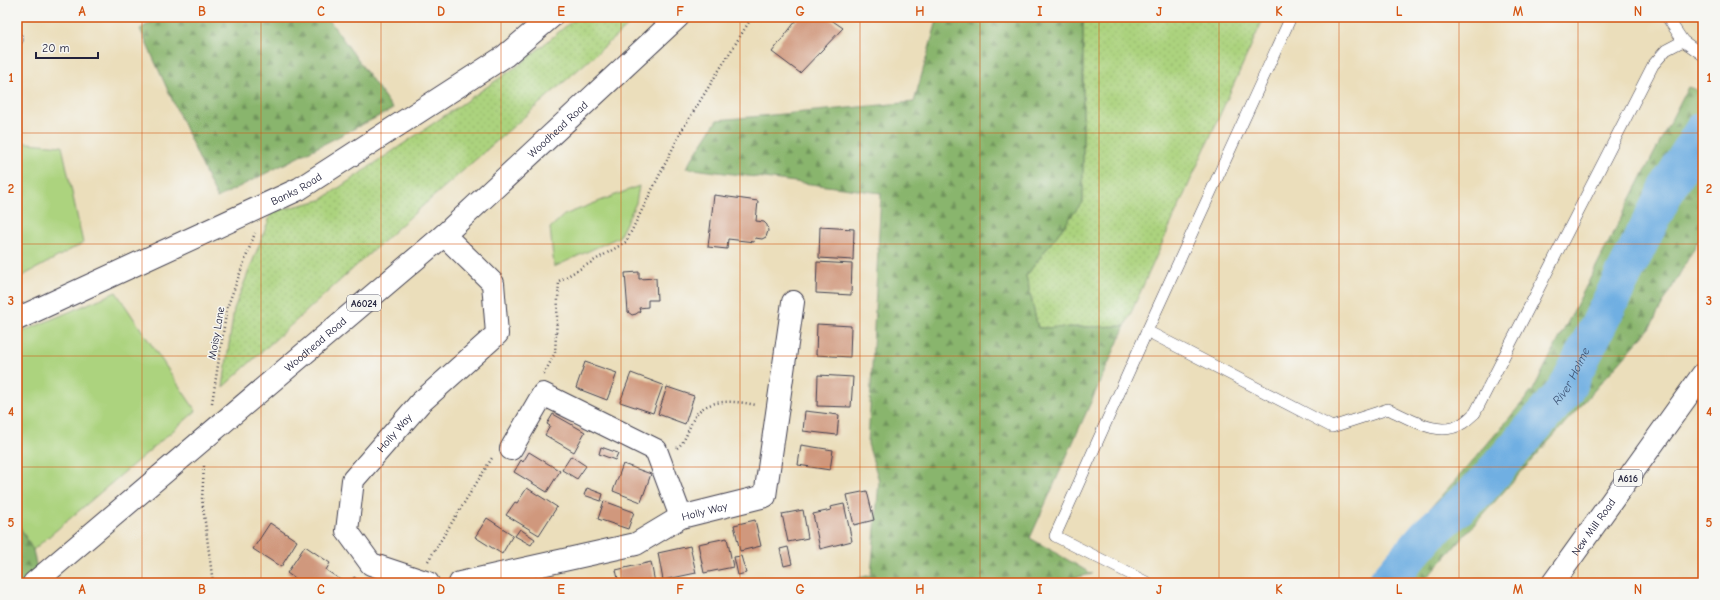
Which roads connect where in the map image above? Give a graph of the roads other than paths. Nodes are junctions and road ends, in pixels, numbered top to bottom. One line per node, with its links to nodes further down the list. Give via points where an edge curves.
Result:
1 (551, 17): 9 (street, Banks Road, via 505,56 299,189)
2 (678, 17): 7 (street, Woodhead Road / A6024)
3 (1291, 17): 10 (lane)
4 (1667, 17): 5 (lane)
5 (1683, 41): 6 (lane); 10 (lane, via 1666,50 1653,65 1475,413 1463,423 1450,428 1434,429 1388,409 1332,427)
6 (1703, 54)
7 (444, 235): 14 (street, Woodhead Road / A6024); 15 (street, Holly Way, via 493,283 497,334 420,403 353,480 347,531 371,564)
8 (793, 302): 13 (street, Holly Way, via 764,496)
9 (17, 319)
10 (1147, 331): 17 (lane, via 1055,536)
11 (1703, 374): 18 (street, New Mill Road / A616)
12 (511, 449): 13 (street, via 543,394 656,450)
13 (681, 518): 16 (street, Holly Way, via 636,544)
14 (34, 583)
15 (428, 583)
16 (460, 583)
17 (1148, 583)
18 (1553, 583)

